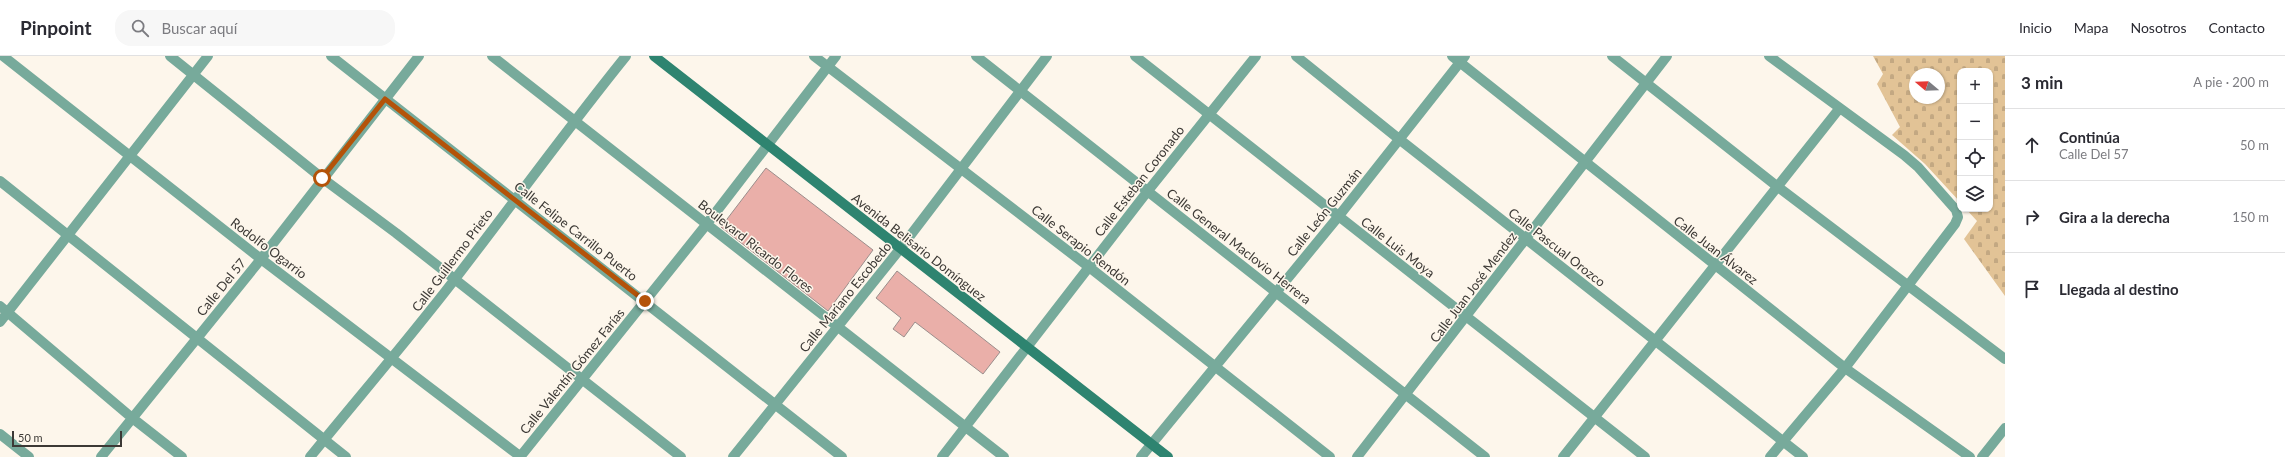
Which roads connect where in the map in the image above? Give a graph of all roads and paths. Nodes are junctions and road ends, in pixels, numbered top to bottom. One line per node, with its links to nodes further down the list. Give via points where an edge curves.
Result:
1 (3, 56): 30 (street, Rodolfo Ogarrio)
2 (170, 56): 21 (street)
3 (208, 56): 21 (street)
4 (331, 56): 24 (street, Calle Felipe Carrillo Puerto)
5 (419, 56): 24 (street, Calle Del 57)
6 (492, 56): 27 (street, Boulevard Ricardo Flores)
7 (626, 56): 27 (street, Calle Guillermo Prieto)
8 (654, 56): 29 (street, Avenida Belisario Domínguez)
9 (814, 56): 20 (street, Calle Serapio Rendón)
10 (836, 56): 20 (street, Calle Valentín Gómez Farías)
11 (976, 56): 23 (street, Calle General Maclovio Herrera)
12 (1047, 56): 23 (street, Calle Mariano Escobedo)
13 (1135, 56): 26 (street, Calle Luis Moya)
14 (1256, 56): 26 (street, Calle Esteban Coronado)
15 (1296, 56): 28 (street, Calle Pascual Orozco)
16 (1612, 56): 22 (street)
17 (1667, 56): 22 (street, Calle Juan José Mendez)
18 (1769, 56): 25 (street)
19 (1459, 58): 28 (street, Calle León Guzmán); 31 (street, Calle Juan Álvarez)
20 (828, 67): 29 (street, Calle Valentín Gómez Farías); 32 (street, Calle Serapio Rendón)
21 (193, 74): 30 (street); 33 (street)
22 (1645, 83): 31 (street, Calle Juan José Mendez); 35 (street)
23 (1020, 91): 32 (street, Calle Mariano Escobedo); 36 (street, Calle General Maclovio Herrera)
24 (385, 99): 33 (street, Calle Del 57); 37 (street, Calle Felipe Carrillo Puerto)
25 (1839, 109): 35 (street); 47 (street, via 1918,167 1956,210 1958,217 1955,224)
26 (1209, 114): 36 (street, Calle Esteban Coronado); 38 (street, Calle Luis Moya)
27 (574, 120): 37 (street, Calle Guillermo Prieto); 39 (street, Boulevard Ricardo Flores)
28 (1399, 140): 38 (street, Calle León Guzmán); 41 (street, Calle Pascual Orozco)
29 (768, 145): 39 (street, Calle Valentín Gómez Farías); 42 (street, Avenida Belisario Domínguez)
30 (129, 156): 40 (street); 43 (street, Rodolfo Ogarrio)
31 (1585, 162): 41 (street, Calle Juan José Mendez); 44 (street, Calle Juan Álvarez)
32 (961, 170): 42 (street, Calle Mariano Escobedo); 45 (street, Calle Serapio Rendón)
33 (322, 178): 43 (street, Calle Del 57); 46 (street)
34 (0, 181): 40 (street)
35 (1778, 187): 44 (street); 47 (street)
36 (1147, 192): 45 (street, Calle Esteban Coronado); 48 (street, Calle General Maclovio Herrera)
37 (514, 200): 46 (street, Calle Guillermo Prieto); 49 (street, Calle Felipe Carrillo Puerto)
38 (1338, 217): 48 (street, Calle León Guzmán); 51 (street, Calle Luis Moya)
39 (706, 224): 49 (street, Calle Valentín Gómez Farías); 53 (street, Boulevard Ricardo Flores)
40 (67, 235): 50 (street); 54 (street)
41 (1526, 239): 51 (street, Calle Juan José Mendez); 55 (street, Calle Pascual Orozco)
42 (900, 249): 53 (street, Calle Mariano Escobedo); 56 (street, Avenida Belisario Domínguez)
43 (261, 259): 54 (street, Calle Del 57); 57 (street, Rodolfo Ogarrio)
44 (1715, 266): 55 (street); 60 (street, Calle Juan Álvarez)
45 (1089, 267): 56 (street, Calle Esteban Coronado); 59 (street, Calle Serapio Rendón)
46 (455, 279): 57 (street, Calle Guillermo Prieto); 61 (street)
47 (1908, 287): 58 (street); 60 (street)
48 (1277, 291): 59 (street, Calle León Guzmán); 62 (street, Calle General Maclovio Herrera)
49 (645, 301): 61 (street, Calle Valentín Gómez Farías); 63 (street, Calle Felipe Carrillo Puerto)
50 (4, 309): 52 (street); 65 (street)
51 (1467, 318): 62 (street, Calle Juan José Mendez); 64 (street, Calle Luis Moya)
52 (0, 322)
53 (837, 325): 63 (street, Calle Mariano Escobedo); 66 (street, Boulevard Ricardo Flores)
54 (196, 339): 65 (street, Calle Del 57); 69 (street)
55 (1656, 340): 64 (street); 70 (street, Calle Pascual Orozco)
56 (1027, 346): 66 (street, Calle Esteban Coronado); 71 (street, Avenida Belisario Domínguez)
57 (393, 358): 69 (street, Calle Guillermo Prieto); 77 (street, Rodolfo Ogarrio)
58 (2005, 359)
59 (1214, 366): 71 (street, Calle León Guzmán); 85 (street, Calle Serapio Rendón)
60 (1845, 368): 70 (street); 92 (street, Calle Juan Álvarez)
61 (581, 381): 77 (street, Calle Valentín Gómez Farías); 78 (street)
62 (1407, 395): 86 (street, Calle Juan José Mendez); 87 (street, Calle General Maclovio Herrera)
63 (775, 404): 79 (street, Calle Mariano Escobedo); 80 (street, Calle Felipe Carrillo Puerto)
64 (1595, 417): 88 (street); 89 (street, Calle Luis Moya)
65 (131, 418): 73 (street, Calle Del 57); 74 (street)
66 (966, 427): 81 (street, Calle Esteban Coronado); 82 (street, Boulevard Ricardo Flores)
67 (2005, 428): 93 (street)
68 (0, 434): 72 (street)
69 (324, 440): 75 (street, Calle Guillermo Prieto); 76 (street)
70 (1783, 442): 90 (street); 91 (street, Calle Pascual Orozco)
71 (1152, 444): 83 (street, Calle León Guzmán); 84 (street, Avenida Belisario Domínguez)
72 (29, 457)
73 (101, 457)
74 (182, 457)
75 (310, 457)
76 (346, 457)
77 (520, 457)
78 (681, 457)
79 (733, 457)
80 (842, 457)
81 (942, 457)
82 (1004, 457)
83 (1141, 457)
84 (1168, 457)
85 (1330, 457)
86 (1358, 457)
87 (1485, 457)
88 (1563, 457)
89 (1645, 457)
90 (1770, 457)
91 (1803, 457)
92 (1970, 457)
93 (1982, 457)

